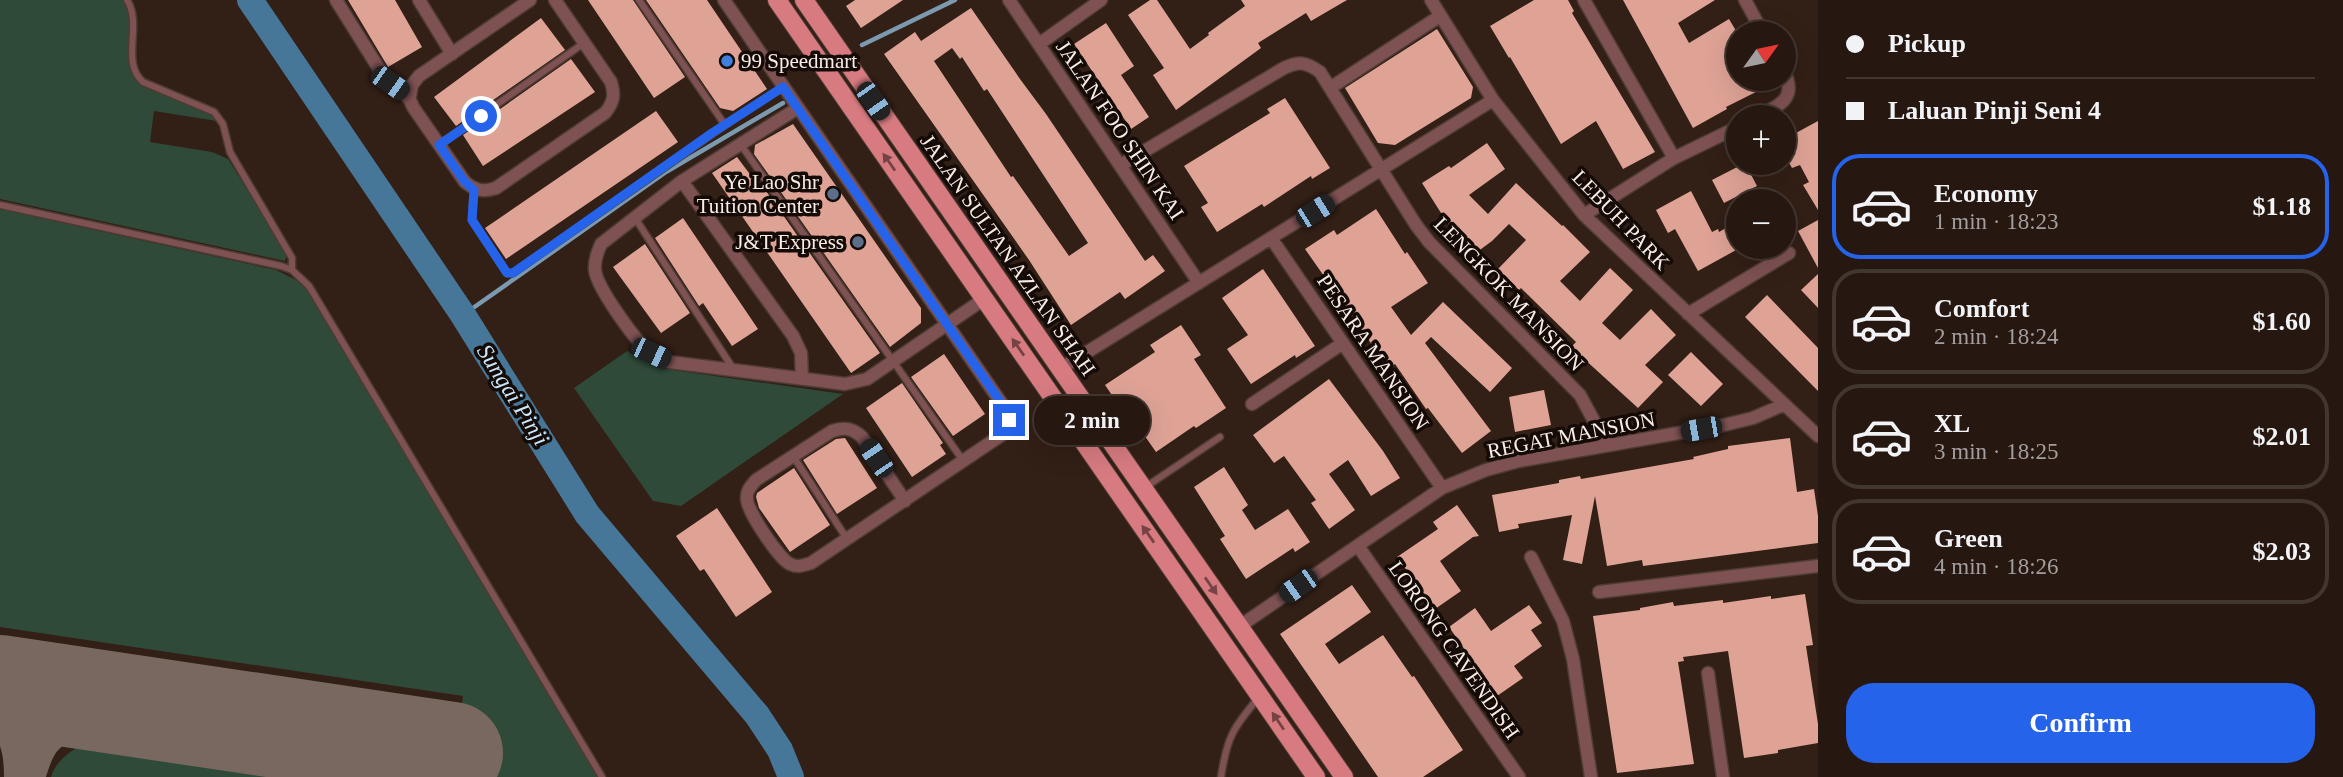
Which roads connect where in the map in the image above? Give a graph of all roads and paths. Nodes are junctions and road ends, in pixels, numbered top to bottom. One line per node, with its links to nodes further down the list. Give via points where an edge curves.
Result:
1 (127, 0): 40 (lane, via 136,76 220,119 230,152 292,258)
2 (336, 0): 22 (street, via 381,72)
3 (419, 0): 19 (street)
4 (530, 0): 19 (street)
5 (555, 0): 17 (street)
6 (639, 0): 26 (lane)
7 (724, 0): 20 (street)
8 (776, 0): 42 (main road, JALAN SULTAN AZLAN SHAH, one-way to 8)
9 (804, 0): 25 (main road, JALAN SULTAN AZLAN SHAH)
10 (1009, 0): 18 (street, JALAN FOO SHIN KAI)
11 (1101, 0): 18 (street)
12 (1431, 0): 15 (street, LEBUH PARK)
13 (1584, 0): 30 (street)
14 (1745, 0): 16 (street)
15 (1440, 16): 21 (street); 23 (street, LEBUH PARK)
16 (1756, 21)
17 (584, 43): 29 (lane); 34 (street, via 611,82 612,104 496,188)
18 (1039, 44): 31 (street, JALAN FOO SHIN KAI)
19 (452, 54): 22 (street, via 419,76)
20 (783, 87): 24 (street); 26 (lane)
21 (1330, 88): 31 (street, LENGKOK MANSION, via 1320,72 1296,63); 32 (street, LENGKOK MANSION)
22 (410, 96): 29 (street)
23 (1493, 100): 32 (street); 36 (street, LEBUH PARK)
24 (798, 108): 28 (street); 44 (street)
25 (887, 122): 42 (main road, via 943,222 982,277); 47 (main road, JALAN SULTAN AZLAN SHAH)
26 (724, 125): 34 (lane, via 513,273 507,273 472,220)
27 (1726, 133): 30 (street)
28 (740, 143): 33 (street); 46 (lane)
29 (439, 145): 34 (street)
30 (1674, 158): 36 (street)
31 (1121, 165): 41 (street, JALAN FOO SHIN KAI)
32 (1382, 169): 38 (street); 54 (street, LENGKOK MANSION, via 1429,242 1580,395)
33 (682, 181): 37 (street); 49 (street, via 793,336 801,353)
34 (474, 190)
35 (0, 205): 40 (lane)
36 (1584, 215): 43 (street, LEBUH PARK)
37 (634, 217): 48 (lane); 48 (street, via 601,244 595,258 600,287 651,353 668,362)
38 (1271, 238): 41 (street); 45 (street, PESARA MANSION)
39 (1779, 259): 43 (street)
40 (292, 270): 68 (lane, via 309,286)
41 (1199, 283): 47 (street)
42 (984, 299): 44 (street); 67 (main road, JALAN SULTAN AZLAN SHAH, one-way to 42)
43 (1688, 314): 51 (street, LEBUH PARK)
44 (947, 324): 46 (street); 56 (street, via 1009,420 1006,432)
45 (1343, 343): 50 (street); 57 (street, PESARA MANSION)
46 (892, 361): 49 (street, via 867,379 845,384); 56 (lane)
47 (1060, 369): 58 (main road, JALAN SULTAN AZLAN SHAH)
48 (734, 370): 49 (street)
49 (802, 378)
50 (1252, 404)
51 (1783, 405): 52 (street, LEBUH PARK); 54 (street, REGAT MANSION, via 1724,425)
52 (1818, 436)
53 (1220, 437): 58 (lane)
54 (1607, 445): 57 (street, REGAT MANSION, via 1518,461)
55 (793, 456): 59 (street, via 832,431 842,427 854,430); 60 (lane); 60 (street, via 756,480 746,500 750,511 789,564 811,562)
56 (964, 462): 59 (street)
57 (1442, 488): 61 (street, REGAT MANSION)
58 (1143, 489): 65 (main road, JALAN SULTAN AZLAN SHAH, one-way to 65)
59 (905, 501): 60 (street)
60 (847, 539)
61 (1357, 545): 65 (street, REGAT MANSION); 72 (street, LORONG CAVENDISH)
62 (1531, 557): 73 (street, via 1563,621)
63 (1818, 566): 64 (street)
64 (1599, 592)
65 (1240, 626): 71 (main road, JALAN SULTAN AZLAN SHAH)
66 (1708, 673): 74 (street)
67 (1260, 696): 69 (lane, via 1230,736); 70 (main road, JALAN SULTAN AZLAN SHAH, one-way to 67)
68 (602, 777)
69 (1222, 777)
70 (1316, 777)
71 (1344, 777)
72 (1519, 777)
73 (1591, 777)
74 (1723, 777)

